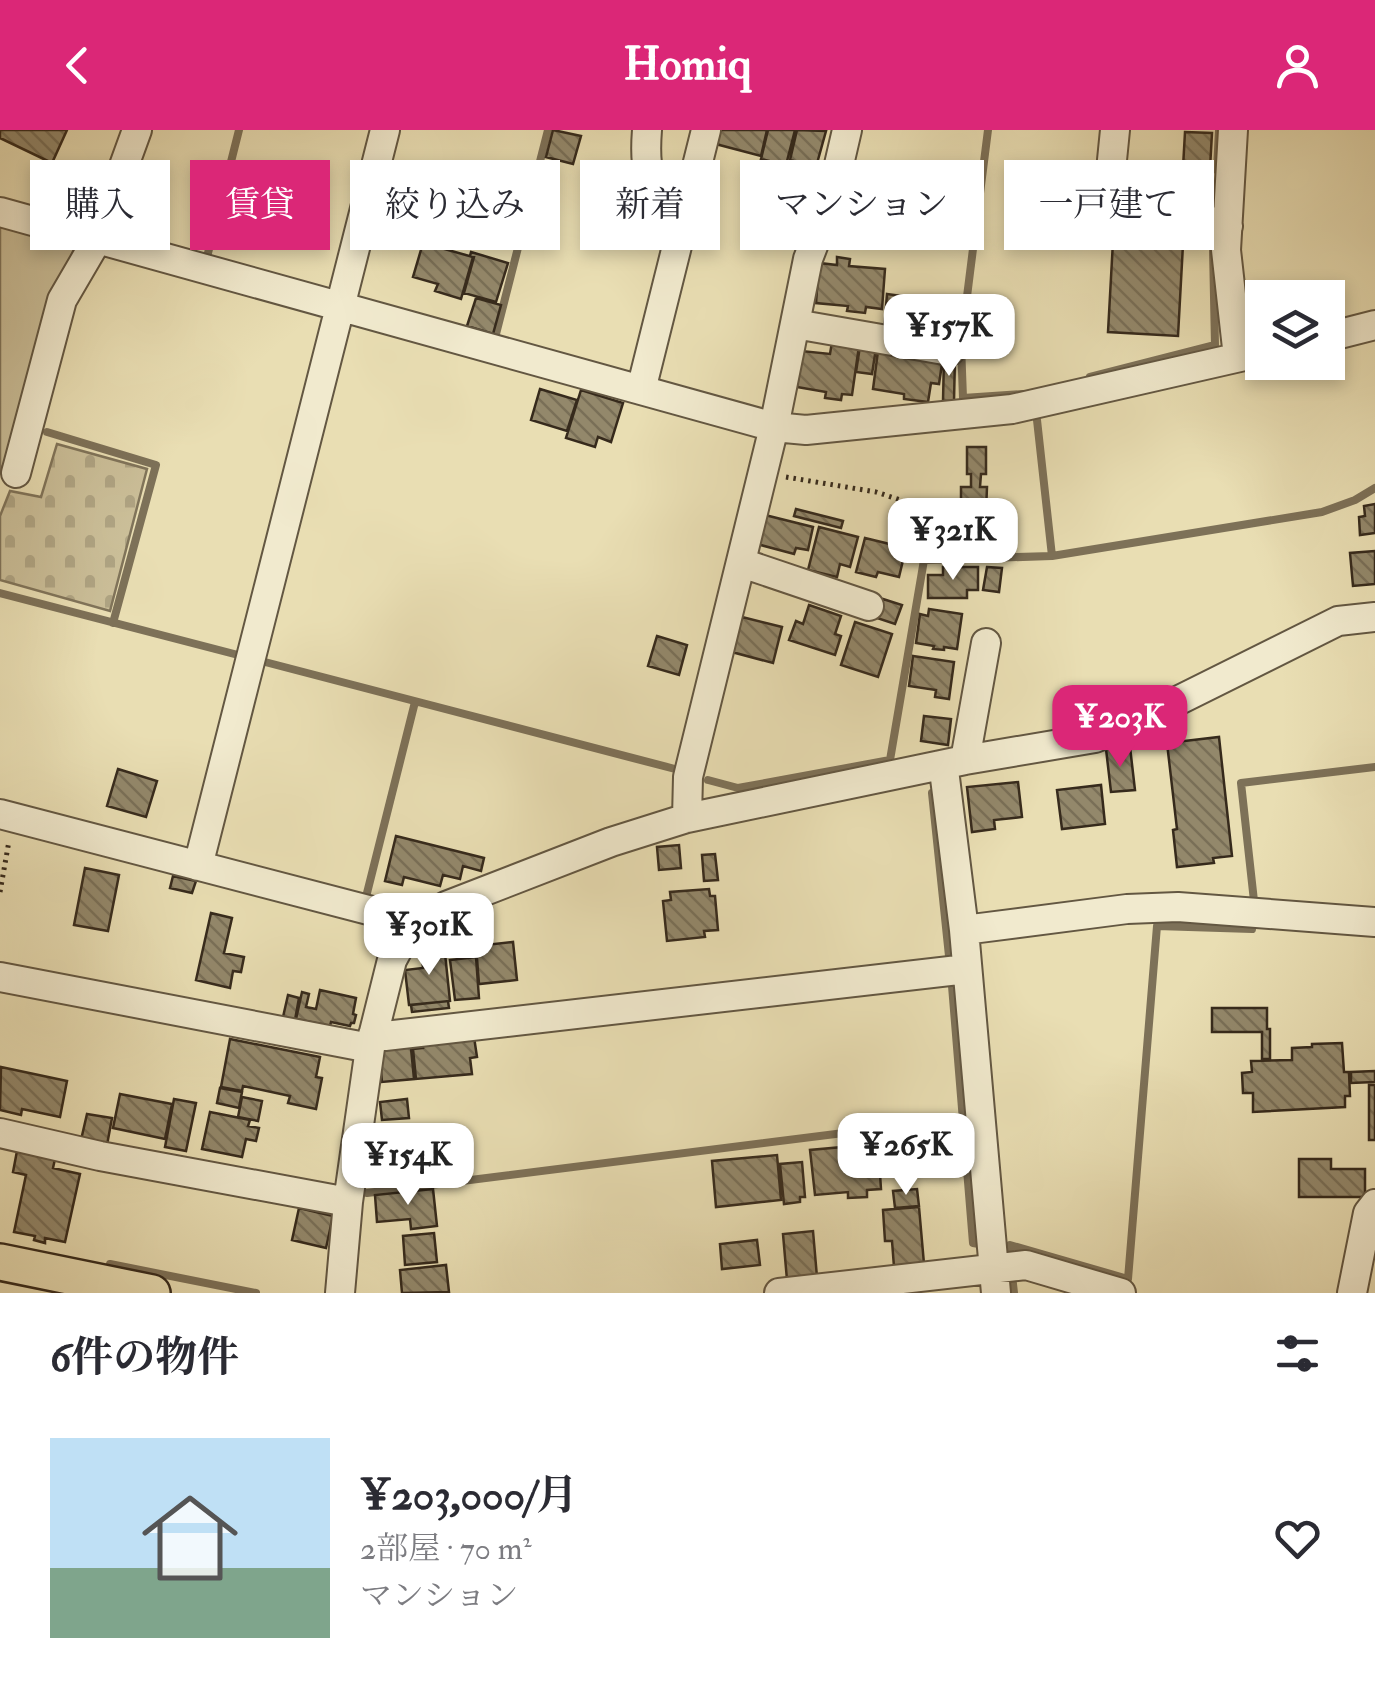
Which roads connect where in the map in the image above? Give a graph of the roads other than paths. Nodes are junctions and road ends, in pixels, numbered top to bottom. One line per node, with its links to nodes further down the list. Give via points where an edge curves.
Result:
1 (137, 130): 8 (street)
2 (385, 130): 17 (street)
3 (648, 130): 9 (street)
4 (706, 130): 10 (street)
5 (847, 130): 18 (street)
6 (1115, 130): 13 (street, via 1107,210 1188,215)
7 (1233, 130): 13 (street)
8 (126, 160)
9 (646, 160)
10 (698, 160)
11 (0, 212): 12 (street)
12 (30, 221)
13 (1228, 226): 21 (street, via 1226,250)
14 (91, 250): 26 (street, via 62,300)
15 (133, 250): 17 (street)
16 (676, 250): 24 (street)
17 (340, 308): 24 (street); 34 (street)
18 (795, 324): 22 (street); 25 (street)
19 (1375, 326): 20 (street)
20 (1345, 332)
21 (1245, 333)
22 (950, 350)
23 (1245, 356): 25 (street, via 1012,409)
24 (641, 390): 25 (street)
25 (774, 428): 27 (street)
26 (16, 473)
27 (742, 564): 28 (street); 33 (street, via 688,777)
28 (869, 606)
29 (1375, 617): 31 (street, via 1338,621 1095,738)
30 (986, 643): 31 (street)
31 (953, 763): 33 (street); 37 (street, via 946,778)
32 (6, 816): 34 (street)
33 (687, 818): 36 (street, via 446,906)
34 (198, 866): 36 (street)
35 (1375, 922): 37 (street, via 1178,907)
36 (412, 926): 40 (street, via 392,960)
37 (964, 930): 38 (street)
38 (967, 969): 40 (street); 45 (street)
39 (0, 977): 40 (street)
40 (371, 1042): 42 (street)
41 (0, 1133): 42 (street)
42 (348, 1202): 47 (street)
43 (1375, 1204): 50 (street)
44 (0, 1262): 46 (main road)
45 (994, 1280): 48 (street); 49 (street, via 1026,1265)
46 (152, 1293)
47 (340, 1293)
48 (779, 1293)
49 (1121, 1293)
50 (1352, 1293)

